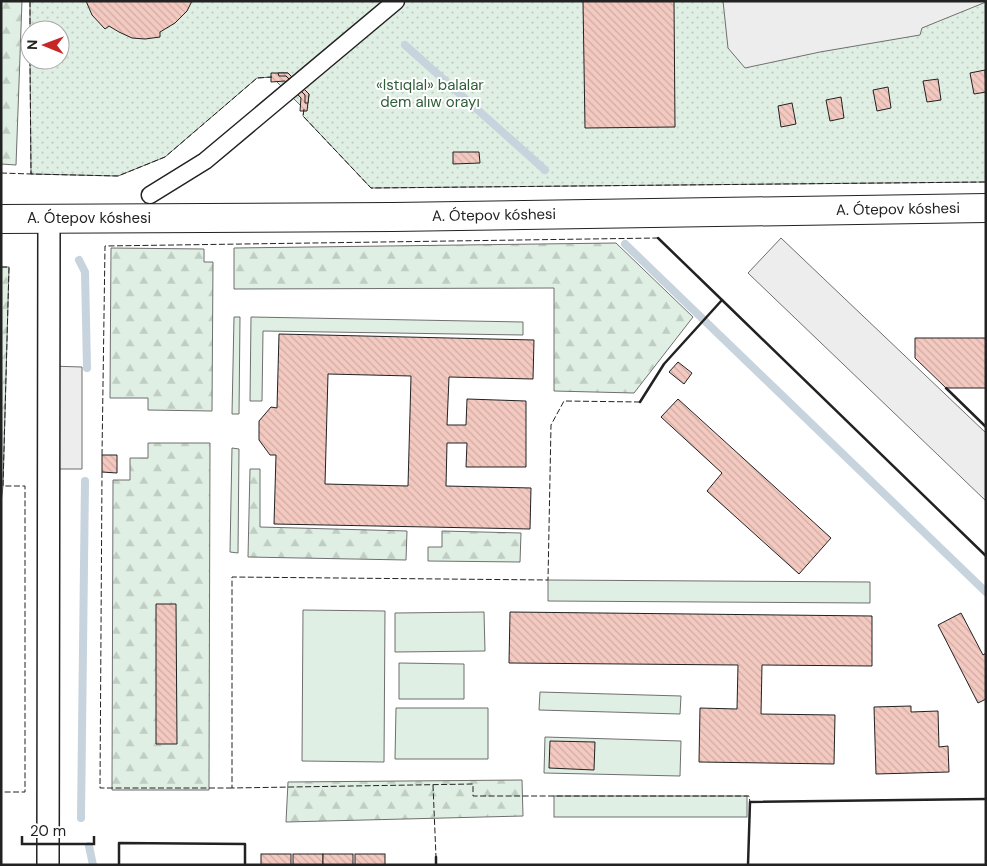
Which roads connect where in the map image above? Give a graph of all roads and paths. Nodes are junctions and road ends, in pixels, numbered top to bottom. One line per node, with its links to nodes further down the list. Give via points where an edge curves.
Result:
1 (396, 1): 2 (street, via 205,161)
2 (150, 195)
3 (986, 208): 5 (main road, A. Ótepov kóshesi)
4 (1, 219): 5 (main road, A. Ótepov kóshesi)
5 (49, 219): 6 (street)
6 (48, 865)

